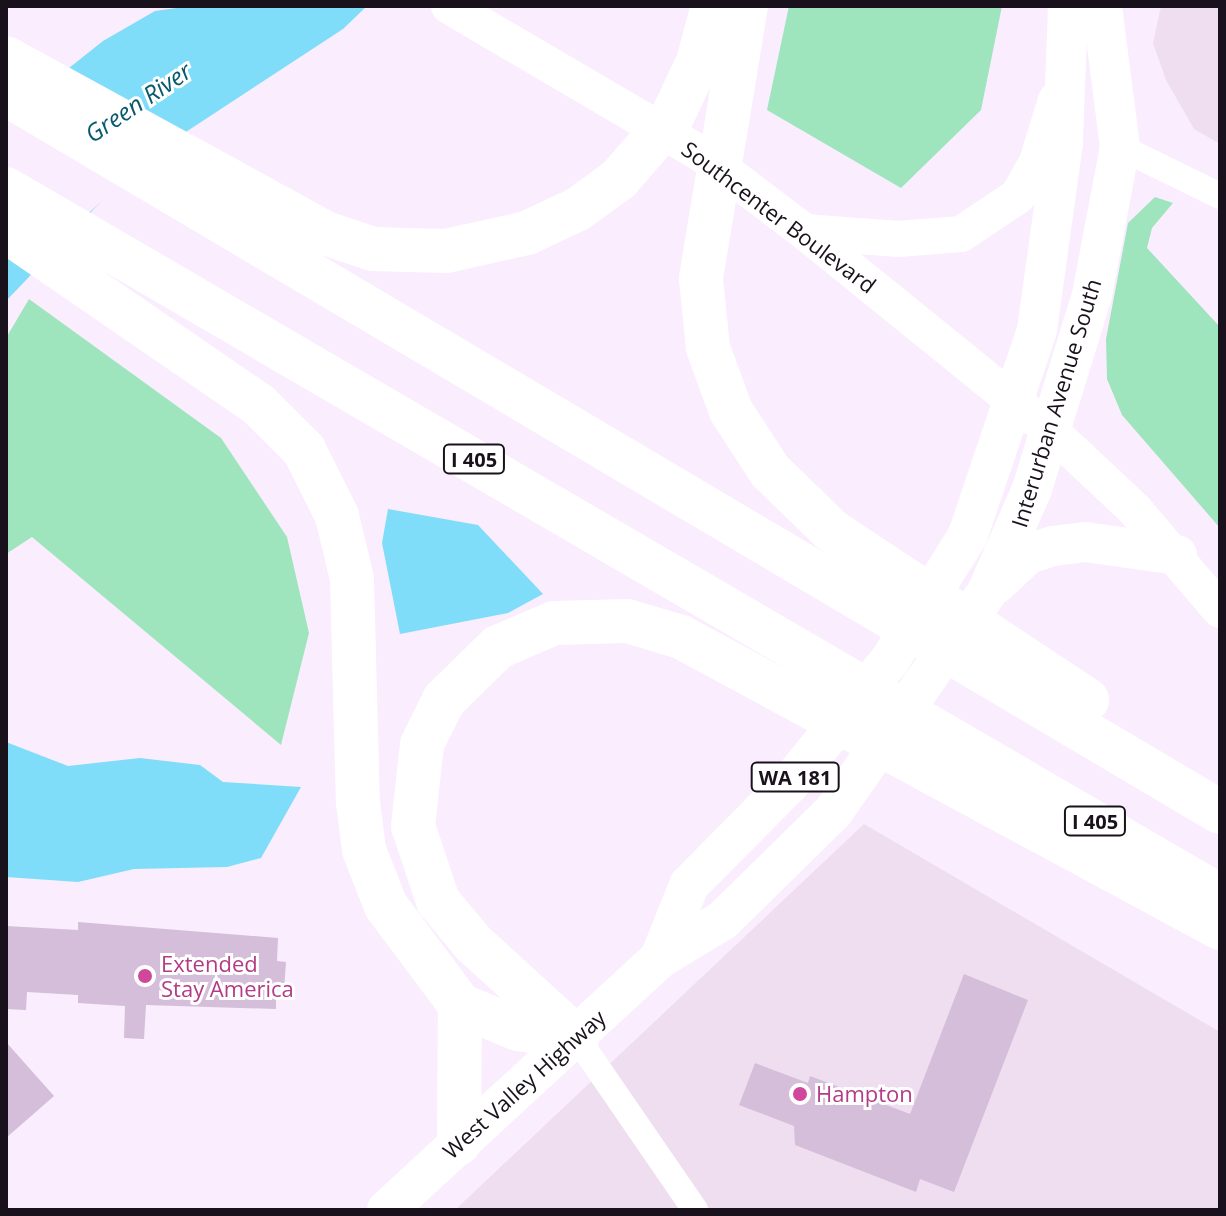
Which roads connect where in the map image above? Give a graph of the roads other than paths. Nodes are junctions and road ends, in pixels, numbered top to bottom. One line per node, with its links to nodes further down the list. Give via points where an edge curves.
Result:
1 (449, 6): 13 (main road, Southcenter Boulevard, via 706,157)
2 (1068, 6): 5 (main road, Interurban Avenue South)
3 (1102, 6): 8 (main road, Interurban Avenue South)
4 (727, 18): 11 (highway, via 671,119 642,158 597,197 501,241 415,252 373,249); 20 (highway, via 703,262 708,348 731,411 785,489)
5 (1069, 57): 13 (main road, via 1037,162 1018,196 994,217 961,234 931,239); 14 (main road, Interurban Avenue South, via 1045,282)
6 (6, 58): 11 (highway)
7 (6, 94): 11 (highway)
8 (1120, 147): 10 (street); 15 (main road, Interurban Avenue South, via 1092,295)
9 (6, 189): 24 (highway, I 405, via 797,645)
10 (1220, 196)
11 (222, 200): 20 (highway, via 836,586)
12 (6, 231): 27 (highway, via 120,305 279,422 325,485 352,579 354,722 364,850 403,937)
13 (805, 232): 14 (main road, Southcenter Boulevard)
14 (1016, 401): 15 (main road, Southcenter Boulevard); 19 (main road, Interurban Avenue South, via 968,535)
15 (1051, 431): 16 (main road, Southcenter Boulevard); 17 (main road, Interurban Avenue South, via 1004,563)
16 (1177, 555): 17 (main road, via 1085,542 1053,546 1028,554); 18 (main road, Southcenter Boulevard)
17 (987, 592): 21 (main road, Interurban Avenue South)
18 (1220, 610)
19 (890, 660): 26 (main road, West Valley Highway / WA 181, via 789,784 689,885)
20 (1017, 674): 22 (highway); 23 (highway)
21 (929, 683): 26 (main road, West Valley Highway / WA 181, via 833,812 723,920)
22 (1220, 786)
23 (1220, 812)
24 (1220, 896)
25 (1220, 928): 28 (highway, via 681,637 593,618 554,623 498,647 460,679 432,721 412,800 425,874 473,943)
26 (660, 958): 28 (main road, West Valley Highway / WA 181)
27 (460, 1005): 28 (highway, via 518,1029); 29 (highway)
28 (577, 1038): 29 (main road, West Valley Highway / WA 181); 31 (street)
29 (459, 1143): 30 (main road, West Valley Highway / WA 181)
30 (387, 1210)
31 (695, 1210)

